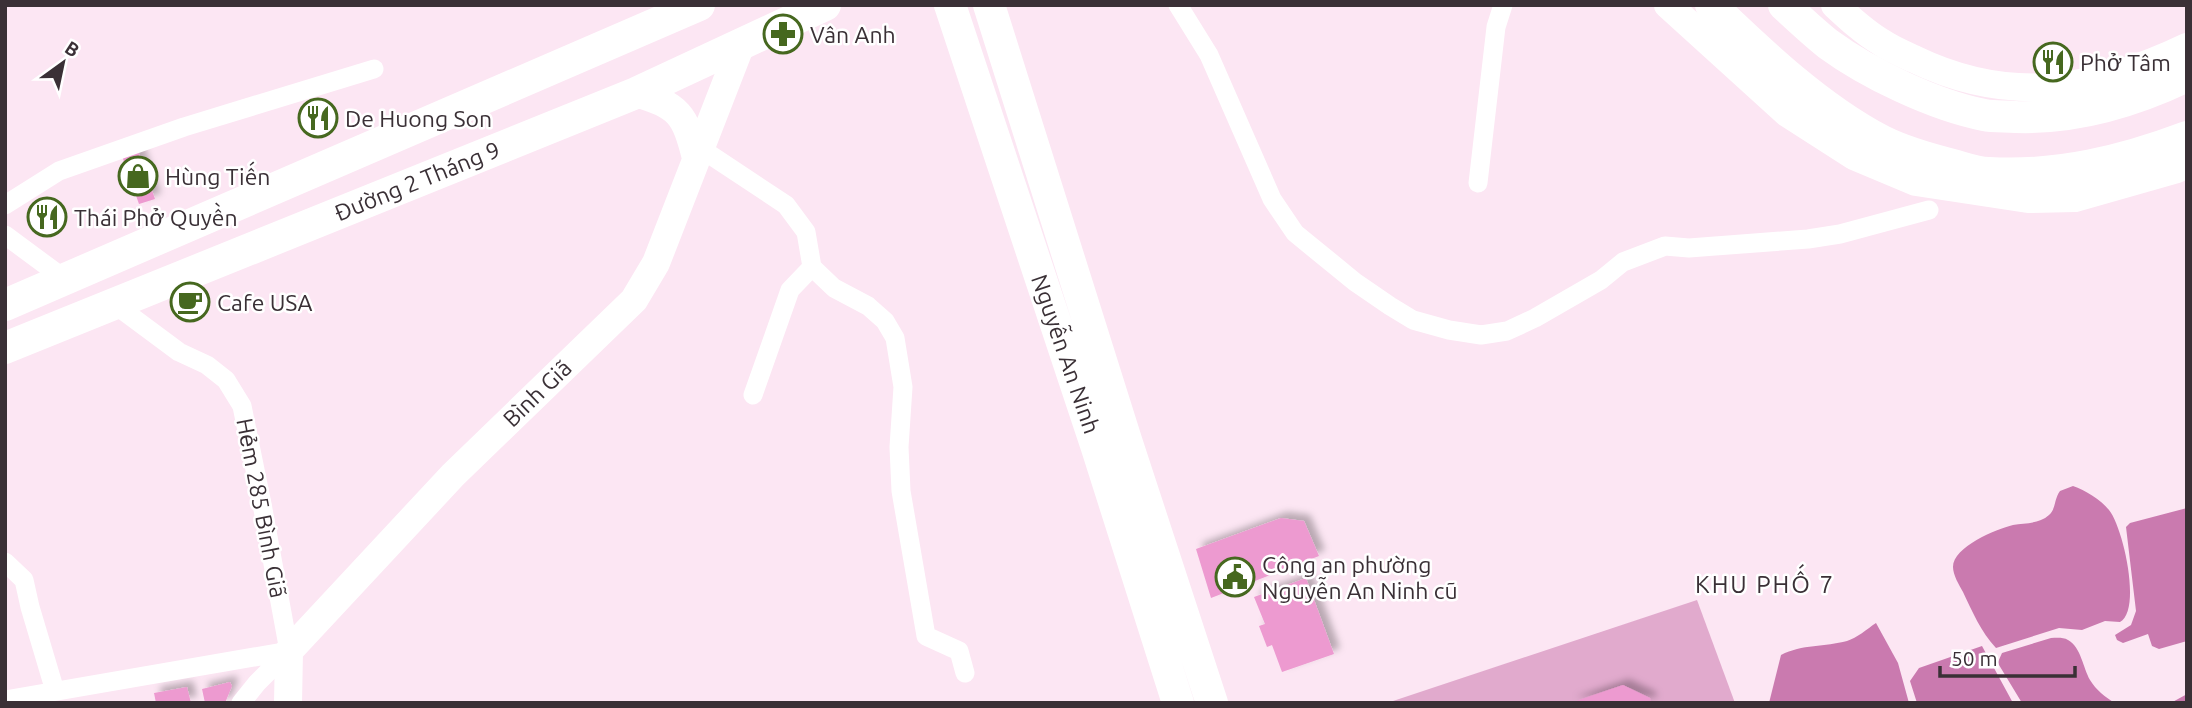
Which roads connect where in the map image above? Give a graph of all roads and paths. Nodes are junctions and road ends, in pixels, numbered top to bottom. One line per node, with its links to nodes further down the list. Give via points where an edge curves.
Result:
1 (699, 5): 24 (main road, Đường 2 Tháng 9)
2 (825, 5): 11 (main road, Đường 2 Tháng 9)
3 (950, 5): 36 (main road, Nguyễn An Ninh)
4 (989, 5): 37 (main road, Nguyễn An Ninh)
5 (1178, 5): 21 (street, via 1209,55 1272,199 1295,233 1390,306 1437,327 1481,335 1507,331 1555,308 1623,262 1665,246 1808,239)
6 (1503, 5): 19 (street, via 1496,27)
7 (1668, 5): 18 (main road, via 1787,113 1853,156 1916,181 2028,200 2075,198)
8 (1711, 5): 16 (main road, via 1788,75 1849,121 1884,142 1926,158 1986,173 2042,173 2140,155)
9 (1784, 5): 14 (main road, via 1829,45 1884,78 1986,116 2029,117 2109,106 2150,94)
10 (1835, 5): 12 (main road, via 1881,42 1936,69 2016,88 2102,79)
11 (740, 47): 15 (main road, Đường 2 Tháng 9); 17 (main road, Bình Giã)
12 (2187, 47)
13 (374, 69): 20 (street, via 59,170)
14 (2187, 76)
15 (636, 93): 17 (main road, via 662,101 680,115); 25 (main road, Đường 2 Tháng 9)
16 (2187, 136)
17 (698, 153): 23 (street, via 786,205 807,232); 30 (main road, Bình Giã, via 656,263 634,300 453,475)
18 (2187, 163)
19 (1478, 183)
20 (5, 205)
21 (1929, 210)
22 (5, 236): 24 (street)
23 (812, 267): 28 (street, via 790,290); 31 (street, via 834,288 868,306 895,338 903,387 901,491 926,636 959,651)
24 (66, 280): 25 (main road); 26 (main road, Đường 2 Tháng 9)
25 (113, 303): 27 (main road, Đường 2 Tháng 9); 30 (street, Hẻm 285 Bình Giã, via 226,380 242,406)
26 (5, 305)
27 (5, 348)
28 (753, 395)
29 (5, 562): 32 (street, via 24,579)
30 (289, 651): 32 (street); 34 (street); 35 (main road)
31 (965, 673)
32 (55, 691): 33 (street)
33 (5, 700)
34 (241, 703)
35 (288, 703)
36 (1178, 703)
37 (1212, 703)

